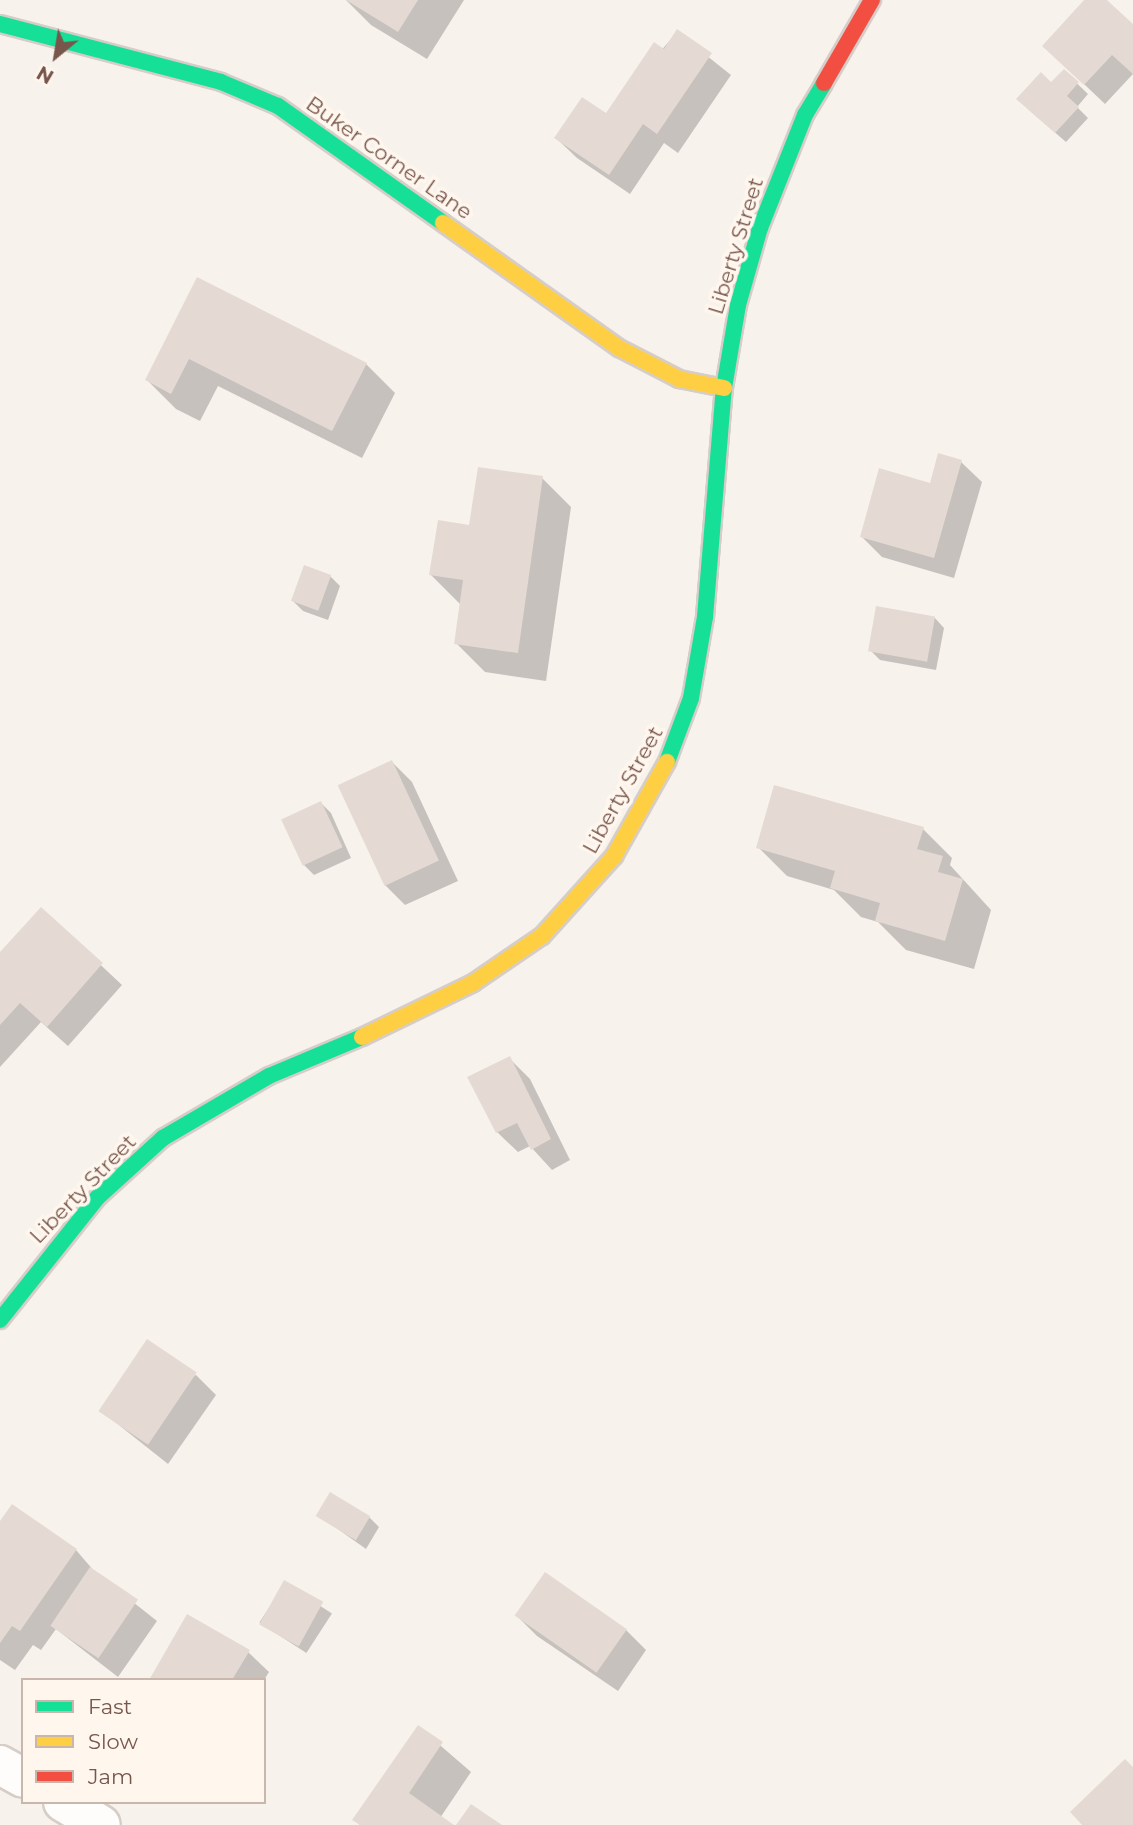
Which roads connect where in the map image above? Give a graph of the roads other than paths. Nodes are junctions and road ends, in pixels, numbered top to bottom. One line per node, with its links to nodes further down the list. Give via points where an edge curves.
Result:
1 (872, 0): 3 (main road, Liberty Street, via 824,78 778,179 738,304)
2 (0, 24): 3 (main road, Buker Corner Lane, via 221,82 278,106 619,348 680,379)
3 (724, 388): 4 (main road, Liberty Street, via 705,617 691,698 667,761 614,856 559,920 473,983 397,1022 269,1076 163,1138 97,1199)
4 (0, 1320)
5 (0, 1765): 6 (street)
6 (21, 1777)
7 (66, 1804): 8 (street)
8 (102, 1825)

